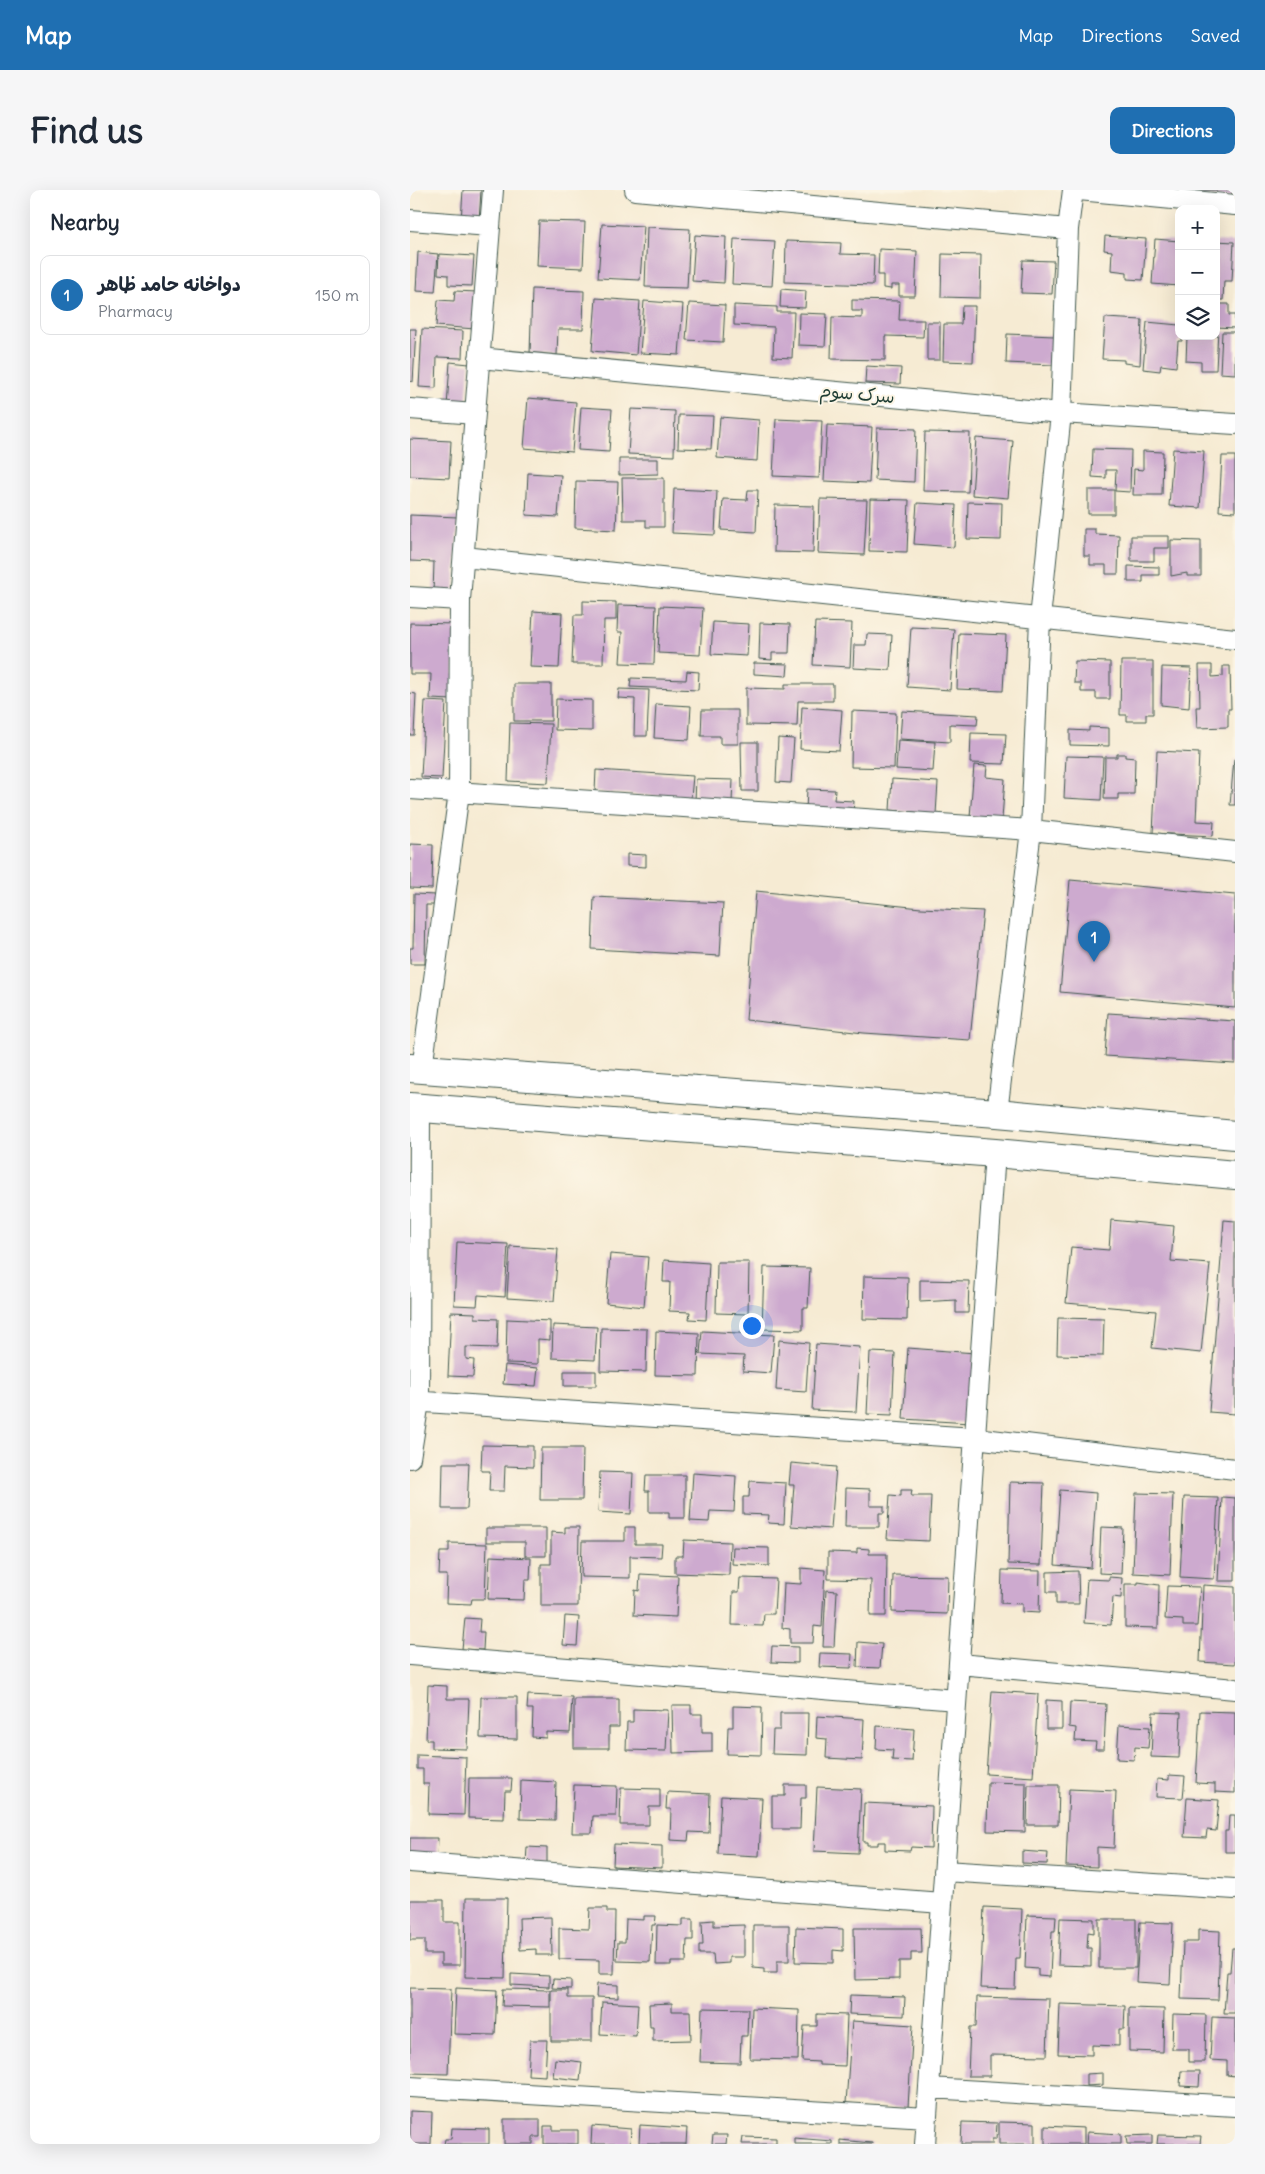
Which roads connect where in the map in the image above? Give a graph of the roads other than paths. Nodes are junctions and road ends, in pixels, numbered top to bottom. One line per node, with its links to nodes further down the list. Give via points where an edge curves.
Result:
1 (493, 190): 7 (street)
2 (635, 190): 8 (street)
3 (1073, 190): 8 (street)
4 (1079, 190): 5 (street)
5 (1235, 205)
6 (410, 220): 7 (street)
7 (490, 226): 9 (street)
8 (1068, 229): 11 (street)
9 (479, 358): 11 (street, سرک سوم); 12 (street)
10 (410, 408): 12 (street)
11 (1061, 413): 13 (street, سرک سوم); 17 (street)
12 (475, 414): 14 (street)
13 (1235, 424)
14 (464, 557): 16 (street); 17 (street)
15 (410, 596): 16 (street)
16 (460, 600): 20 (street)
17 (1040, 619): 18 (street); 21 (street)
18 (1235, 639)
19 (410, 789): 20 (street)
20 (459, 792): 21 (street); 23 (street)
21 (1031, 830): 22 (street); 25 (street)
22 (1235, 852)
23 (416, 1069): 25 (main road)
24 (415, 1107): 27 (main road); 29 (street)
25 (997, 1114): 26 (main road)
26 (1235, 1135)
27 (994, 1153): 28 (main road); 30 (street)
28 (1235, 1175)
29 (415, 1401): 30 (street); 31 (street)
30 (975, 1438): 32 (street); 34 (street)
31 (410, 1458)
32 (1235, 1469)
33 (410, 1655): 36 (street)
34 (959, 1664): 35 (street); 36 (street)
35 (1235, 1689)
36 (956, 1700): 38 (street)
37 (410, 1862): 40 (street)
38 (944, 1871): 39 (street); 40 (street)
39 (1235, 1889)
40 (942, 1903): 42 (street)
41 (410, 2087): 44 (street)
42 (930, 2088): 43 (street); 44 (street)
43 (1235, 2106)
44 (927, 2118): 45 (street)
45 (925, 2144)

